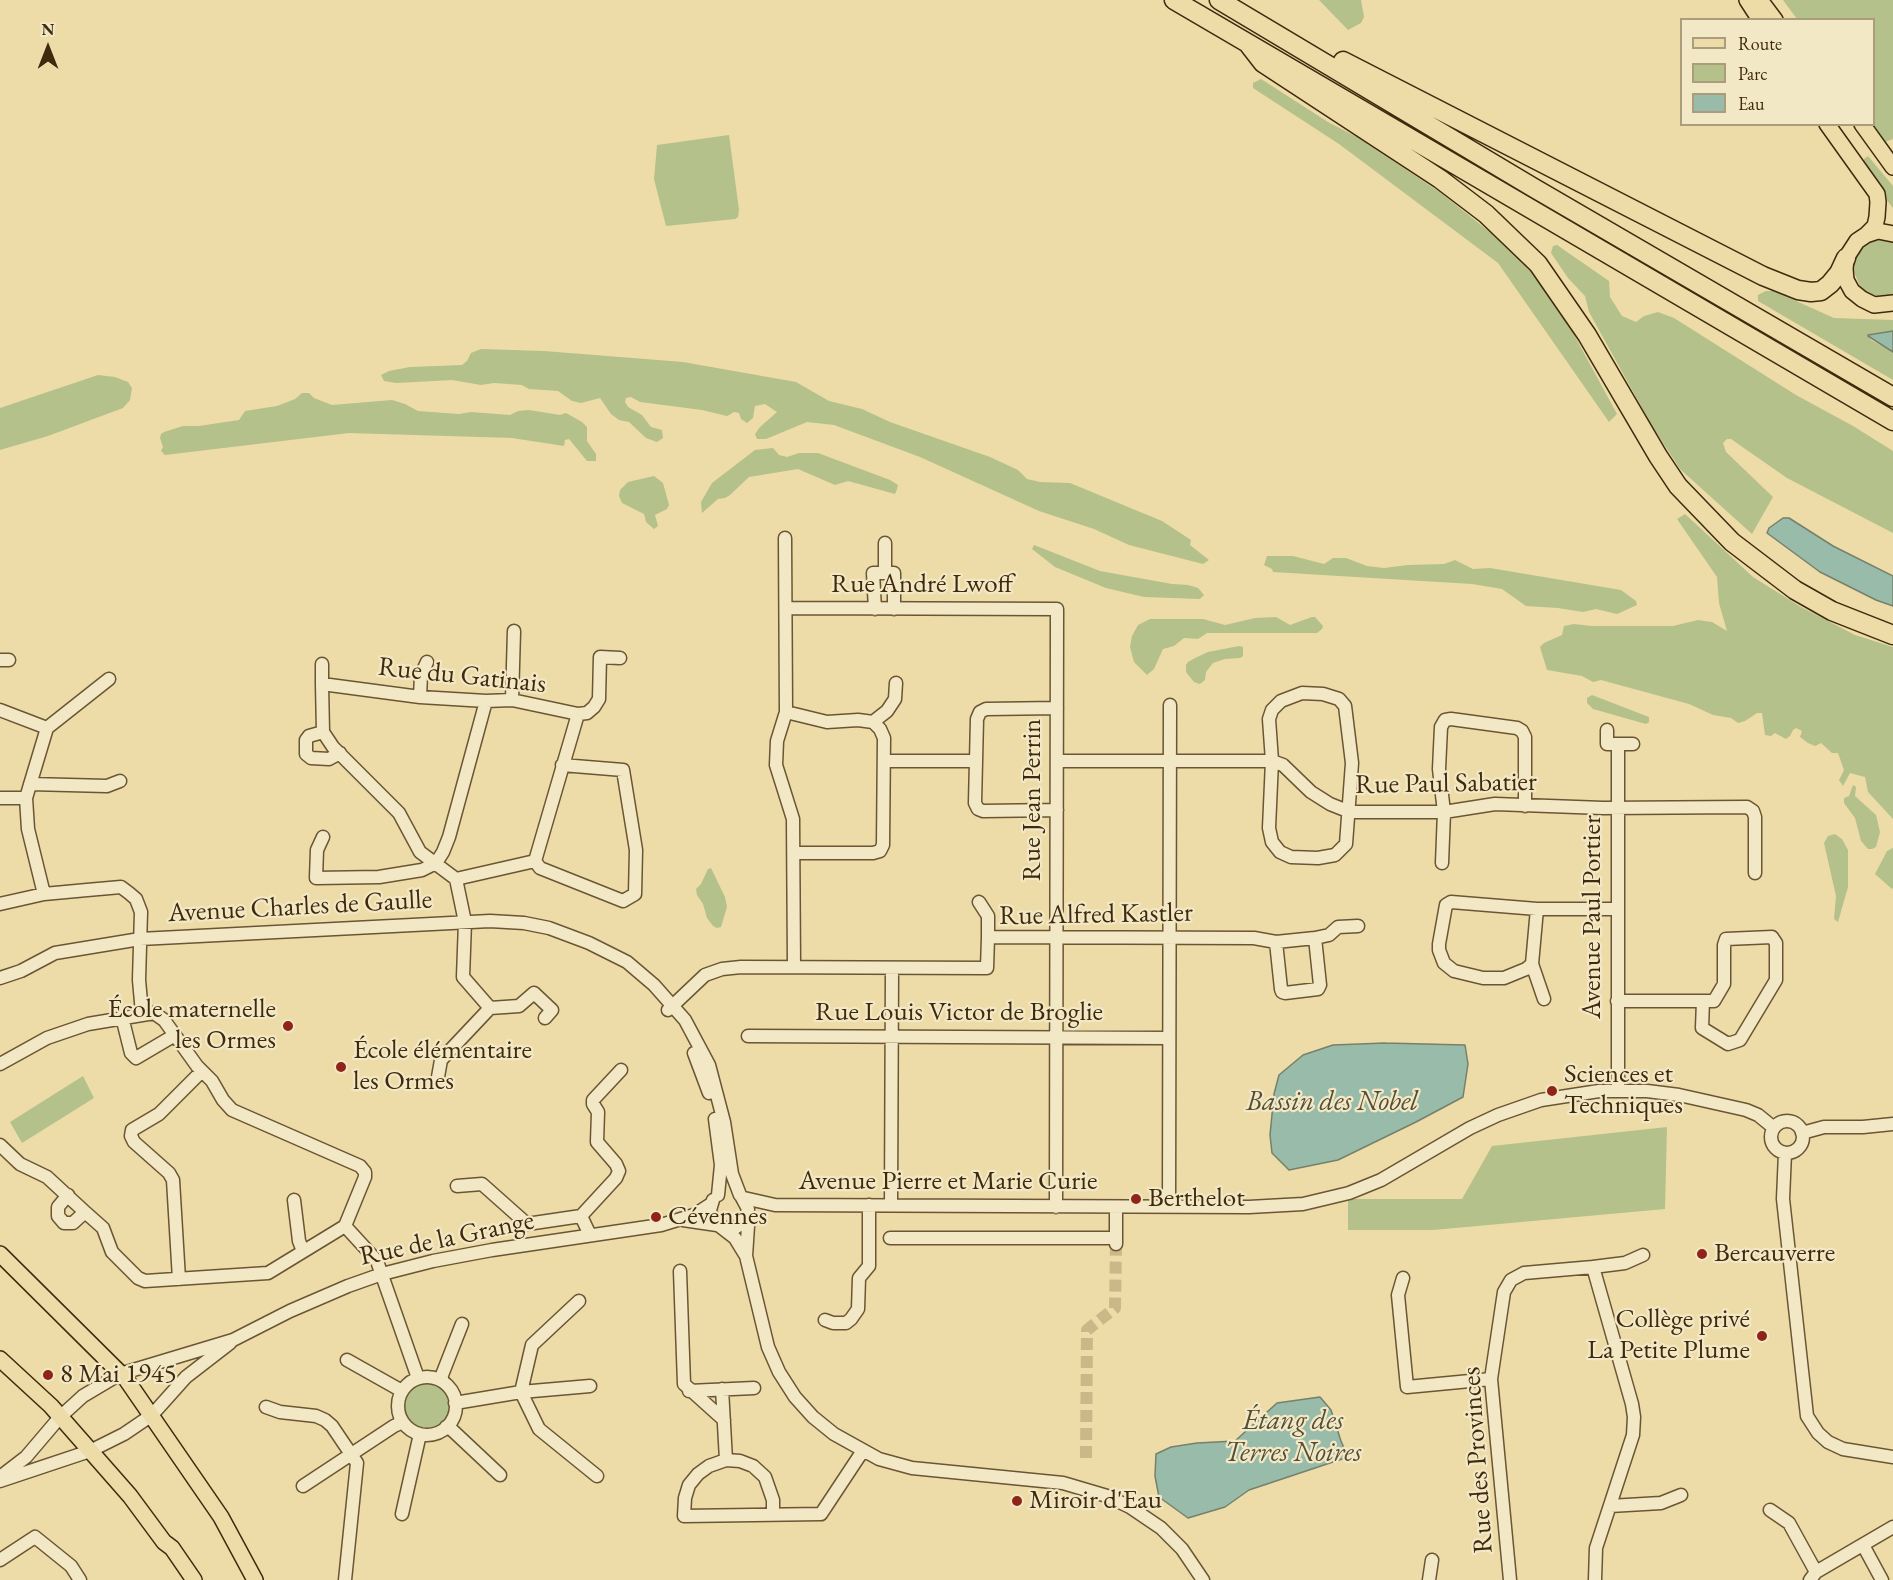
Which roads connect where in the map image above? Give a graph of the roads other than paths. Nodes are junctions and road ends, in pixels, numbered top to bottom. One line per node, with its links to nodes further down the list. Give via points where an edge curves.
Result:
1 (1174, 0): 9 (highway)
2 (1218, 0): 10 (highway)
3 (1747, 0): 6 (main road)
4 (1760, 0): 7 (main road)
5 (1771, 0): 8 (main road)
6 (1759, 18)
7 (1774, 18)
8 (1784, 18)
9 (1249, 45): 19 (highway); 28 (highway, via 1263,63 1440,179 1486,214 1531,257 1587,335 1678,486 1732,542 1822,606)
10 (1307, 53): 16 (highway, via 1330,55 1789,286 1821,291 1835,278); 18 (highway)
11 (1828, 126): 15 (main road, via 1876,194 1878,217)
12 (1863, 126): 13 (main road)
13 (1893, 167)
14 (1893, 234): 15 (main road, via 1878,231)
15 (1866, 235): 16 (main road)
16 (1846, 258): 17 (main road, via 1846,280 1852,291 1874,305)
17 (1892, 304)
18 (1893, 397)
19 (1893, 421)
20 (785, 538): 23 (street)
21 (885, 543): 22 (street)
22 (885, 573): 24 (street, via 873,573); 25 (street, via 894,573)
23 (787, 608): 24 (street, Rue André Lwoff); 41 (street)
24 (875, 609): 25 (street, Rue André Lwoff)
25 (894, 609): 26 (street, Rue André Lwoff)
26 (1057, 609): 39 (street, Rue Jean Perrin)
27 (514, 631): 36 (street)
28 (1893, 635)
29 (620, 658): 42 (street, via 600,657 598,699 587,713)
30 (427, 662): 35 (street, via 421,675)
31 (322, 664): 34 (street)
32 (109, 680): 44 (street)
33 (896, 683): 43 (street, via 895,699)
34 (322, 684): 35 (street, Rue du Gatinais); 46 (street)
35 (420, 697): 37 (street, Rue du Gatinais)
36 (513, 700): 37 (street, Rue du Gatinais); 42 (street, Rue du Gatinais)
37 (486, 701): 68 (street, via 449,837)
38 (1170, 705): 53 (street)
39 (1057, 708): 51 (street, via 980,712); 52 (street, Rue Jean Perrin)
40 (0, 710): 44 (street)
41 (786, 712): 43 (street, via 827,722); 66 (street, via 777,741 776,765 793,819)
42 (578, 714): 55 (street, Rue du Gatinais)
43 (873, 722): 50 (street, via 884,738)
44 (47, 728): 57 (street)
45 (1607, 730): 47 (street, via 1607,744)
46 (322, 732): 49 (street); 49 (street, via 306,740 306,754 328,759)
47 (1618, 744): 48 (street); 61 (street, Avenue Paul Portier)
48 (1633, 744)
49 (340, 753): 68 (street, via 399,813 420,852)
50 (884, 761): 51 (street); 66 (street, via 880,852)
51 (976, 761): 62 (street, via 978,809)
52 (1057, 761): 53 (street); 62 (street, Rue Jean Perrin)
53 (1170, 762): 54 (street); 81 (street)
54 (1272, 762): 63 (street, Rue Paul Sabatier, via 1283,765 1311,792); 63 (street, via 1269,828 1272,842 1280,852 1291,857 1335,855 1346,844); 63 (street, via 1269,719 1281,701 1302,693 1339,699 1345,706 1349,729)
55 (562, 765): 67 (street, Rue du Gatinais); 67 (street, via 623,770 636,850 635,894 623,901 540,868)
56 (120, 781): 57 (street, via 107,786)
57 (30, 784): 59 (street)
58 (0, 798): 59 (street)
59 (26, 798): 72 (street, via 28,829)
60 (1525, 806): 61 (street, Rue Paul Sabatier); 64 (street, Rue Paul Sabatier, via 1495,804); 64 (street, via 1522,731 1451,719 1441,727 1439,770)
61 (1618, 808): 70 (street, Rue Paul Sabatier, via 1747,807 1755,817); 76 (street, Avenue Paul Portier)
62 (1057, 810): 80 (street, Rue Jean Perrin)
63 (1350, 812): 64 (street, Rue Paul Sabatier)
64 (1444, 812): 69 (street)
65 (322, 837): 68 (street, via 316,850 316,878 379,877 422,870)
66 (794, 853): 86 (street)
67 (535, 861): 71 (street)
68 (435, 863): 71 (street)
69 (1442, 863)
70 (1755, 873)
71 (456, 879): 77 (street)
72 (44, 894): 74 (street); 83 (street, via 121,887 139,905)
73 (979, 902): 79 (street, via 988,916)
74 (0, 904)
75 (1537, 909): 76 (street); 85 (street); 85 (street, via 1451,902 1446,905 1439,944 1444,963 1454,971 1483,978 1504,978 1526,969)
76 (1617, 909): 90 (street, Avenue Paul Portier)
77 (465, 922): 83 (street, Avenue Charles de Gaulle); 92 (street, via 463,977); 93 (street, Avenue Charles de Gaulle, via 536,925 576,938 605,951)
78 (1358, 926): 82 (street, Rue Alfred Kastler, via 1338,927 1329,935)
79 (988, 937): 80 (street, Rue Alfred Kastler); 87 (street, Rue Alfred Kastler, via 987,968)
80 (1057, 937): 81 (street, Rue Alfred Kastler); 100 (street, Rue Jean Perrin)
81 (1169, 937): 84 (street, Rue Alfred Kastler); 101 (street)
82 (1315, 938): 84 (street, Rue Alfred Kastler); 84 (street, via 1318,989 1285,993 1281,989)
83 (140, 939): 88 (street, Avenue Charles de Gaulle, via 55,953); 94 (street)
84 (1276, 942)
85 (1532, 960): 89 (street)
86 (794, 967): 87 (street, Rue Alfred Kastler); 93 (street, Rue Alfred Kastler, via 722,969 705,975)
87 (892, 968): 99 (street)
88 (0, 978)
89 (1544, 999)
90 (1617, 1001): 91 (street); 106 (street, Avenue Paul Portier)
91 (1703, 1001): 91 (street, via 1702,1028 1728,1044 1740,1041 1776,980 1776,943 1772,937 1726,939 1724,984 1713,1001)
92 (490, 1008): 96 (street, via 519,1006 534,993 552,1010); 105 (street, via 441,1060)
93 (670, 1008): 114 (street, Avenue Charles de Gaulle, via 685,1020 709,1065 732,1174); 115 (street, Avenue Charles de Gaulle, via 700,1066 710,1097 721,1165)
94 (142, 1013): 95 (street); 97 (street, via 159,1016)
95 (122, 1017): 97 (street, via 131,1053 136,1058); 102 (street, via 47,1038)
96 (545, 1018)
97 (175, 1035): 104 (street)
98 (748, 1036): 99 (street, Rue Louis Victor de Broglie)
99 (892, 1037): 100 (street, Rue Louis Victor de Broglie); 119 (street)
100 (1056, 1038): 101 (street, Rue Louis Victor de Broglie); 120 (street, Rue Jean Perrin)
101 (1169, 1038): 122 (street)
102 (0, 1064)
103 (621, 1070): 124 (street, via 593,1100 597,1142 619,1170)
104 (202, 1071): 127 (street, via 232,1110 360,1166 365,1178); 139 (street, via 159,1114 132,1130 131,1136 173,1180)
105 (438, 1077)
106 (1618, 1090): 108 (street, Avenue Pierre et Marie Curie, via 1679,1095 1746,1110); 122 (street, Avenue Pierre et Marie Curie, via 1558,1097 1498,1114 1381,1180 1325,1200 1275,1207)
107 (1893, 1124): 109 (street, via 1824,1127)
108 (1774, 1128): 109 (street, via 1782,1122 1792,1122); 111 (street, via 1772,1144)
109 (1802, 1133): 111 (street, via 1799,1148)
110 (0, 1145): 113 (street, via 20,1164 47,1176)
111 (1785, 1153): 167 (street, via 1783,1199 1807,1416 1818,1433 1843,1449)
112 (457, 1186): 124 (street, via 482,1184 527,1224)
113 (68, 1195): 123 (street); 123 (street, via 58,1207 58,1216 64,1223 73,1224)
114 (742, 1196): 115 (street, via 729,1191); 117 (street, Avenue Pierre et Marie Curie); 126 (street, via 748,1209)
115 (715, 1199): 125 (street, Rue de la Grange); 128 (street, via 711,1215)
116 (294, 1200): 131 (street)
117 (775, 1205): 118 (street, Avenue Pierre et Marie Curie); 126 (street, Avenue Pierre et Marie Curie)
118 (869, 1205): 119 (street, Avenue Pierre et Marie Curie); 141 (street, via 869,1266 859,1278 858,1309 846,1323)
119 (891, 1205): 120 (street, Avenue Pierre et Marie Curie)
120 (1056, 1207): 121 (street, Avenue Pierre et Marie Curie)
121 (1116, 1207): 122 (street, Avenue Pierre et Marie Curie); 130 (street, via 1116,1241)
122 (1169, 1207)
123 (86, 1212): 139 (street, via 103,1228 112,1252 138,1278)
124 (581, 1216): 129 (street)
125 (682, 1220): 128 (street, Rue de la Grange); 129 (street, Rue de la Grange)
126 (744, 1221): 128 (street, via 735,1228); 134 (street, via 748,1226)
127 (345, 1226): 131 (street); 137 (street, via 377,1261)
128 (720, 1227): 134 (street, via 735,1238)
129 (590, 1235): 137 (street, Rue de la Grange, via 492,1250)
130 (890, 1238)
131 (303, 1251): 139 (street, via 268,1273)
132 (0, 1254): 146 (main road)
133 (1643, 1255): 135 (street, via 1625,1263)
134 (746, 1256): 165 (street, via 766,1341 786,1383 813,1417)
135 (1593, 1267): 148 (street, Rue des Provinces, via 1524,1273 1511,1280 1504,1292); 174 (street, via 1634,1417 1634,1435)
136 (680, 1272): 151 (street)
137 (382, 1274): 143 (street, Rue de la Grange, via 317,1299); 147 (street)
138 (1404, 1278): 148 (street, via 1398,1295 1407,1387)
139 (179, 1279)
140 (579, 1301): 155 (street, via 532,1345)
141 (825, 1320)
142 (462, 1324): 149 (street)
143 (233, 1340): 146 (street, Rue de la Grange); 158 (street, Rue de la Grange, via 186,1377)
144 (0, 1359): 159 (main road)
145 (347, 1359): 154 (street)
146 (120, 1374): 158 (main road); 159 (street, Rue de la Grange, via 83,1396)
147 (418, 1378): 149 (street); 154 (street)
148 (1491, 1379): 189 (street, Rue des Provinces)
149 (442, 1381): 156 (street)
150 (590, 1386): 155 (street)
151 (686, 1387): 153 (street); 160 (street)
152 (754, 1388): 153 (street)
153 (722, 1389): 160 (street)
154 (402, 1390): 161 (street, via 398,1407)
155 (521, 1392): 156 (street); 170 (street, via 539,1429)
156 (455, 1403): 162 (street, via 455,1412)
157 (266, 1407): 166 (street, via 325,1420)
158 (152, 1415): 164 (street, Rue de la Grange); 185 (main road, via 221,1517)
159 (60, 1417): 164 (main road); 171 (street, Rue de la Grange, via 26,1457)
160 (724, 1420): 168 (street)
161 (403, 1422): 163 (street); 166 (street)
162 (446, 1427): 163 (street, via 436,1433); 169 (street)
163 (420, 1434): 176 (street)
164 (90, 1451): 171 (street, Rue de la Grange); 184 (main road)
165 (862, 1452): 177 (street, via 820,1514); 187 (street, via 912,1468 1063,1483 1107,1496 1161,1528 1182,1549)
166 (351, 1454): 172 (street); 186 (street, via 357,1464)
167 (1893, 1457)
168 (726, 1460): 177 (street, via 753,1466 765,1477); 177 (street, via 709,1466 689,1485 684,1516)
169 (500, 1475)
170 (597, 1476)
171 (0, 1479)
172 (303, 1486)
173 (1681, 1495): 174 (street, via 1661,1503)
174 (1610, 1506): 190 (street, via 1596,1548)
175 (1770, 1510): 182 (street, via 1789,1523)
176 (402, 1514)
177 (773, 1514)
178 (1893, 1527): 179 (street)
179 (1863, 1545): 182 (street); 191 (street)
180 (0, 1560): 183 (street, via 35,1537 71,1566)
181 (1432, 1560): 188 (street)
182 (1813, 1576)
183 (80, 1580)
184 (194, 1580)
185 (255, 1580)
186 (345, 1580)
187 (1203, 1580)
188 (1429, 1580)
189 (1510, 1580)
190 (1595, 1580)
191 (1882, 1580)

